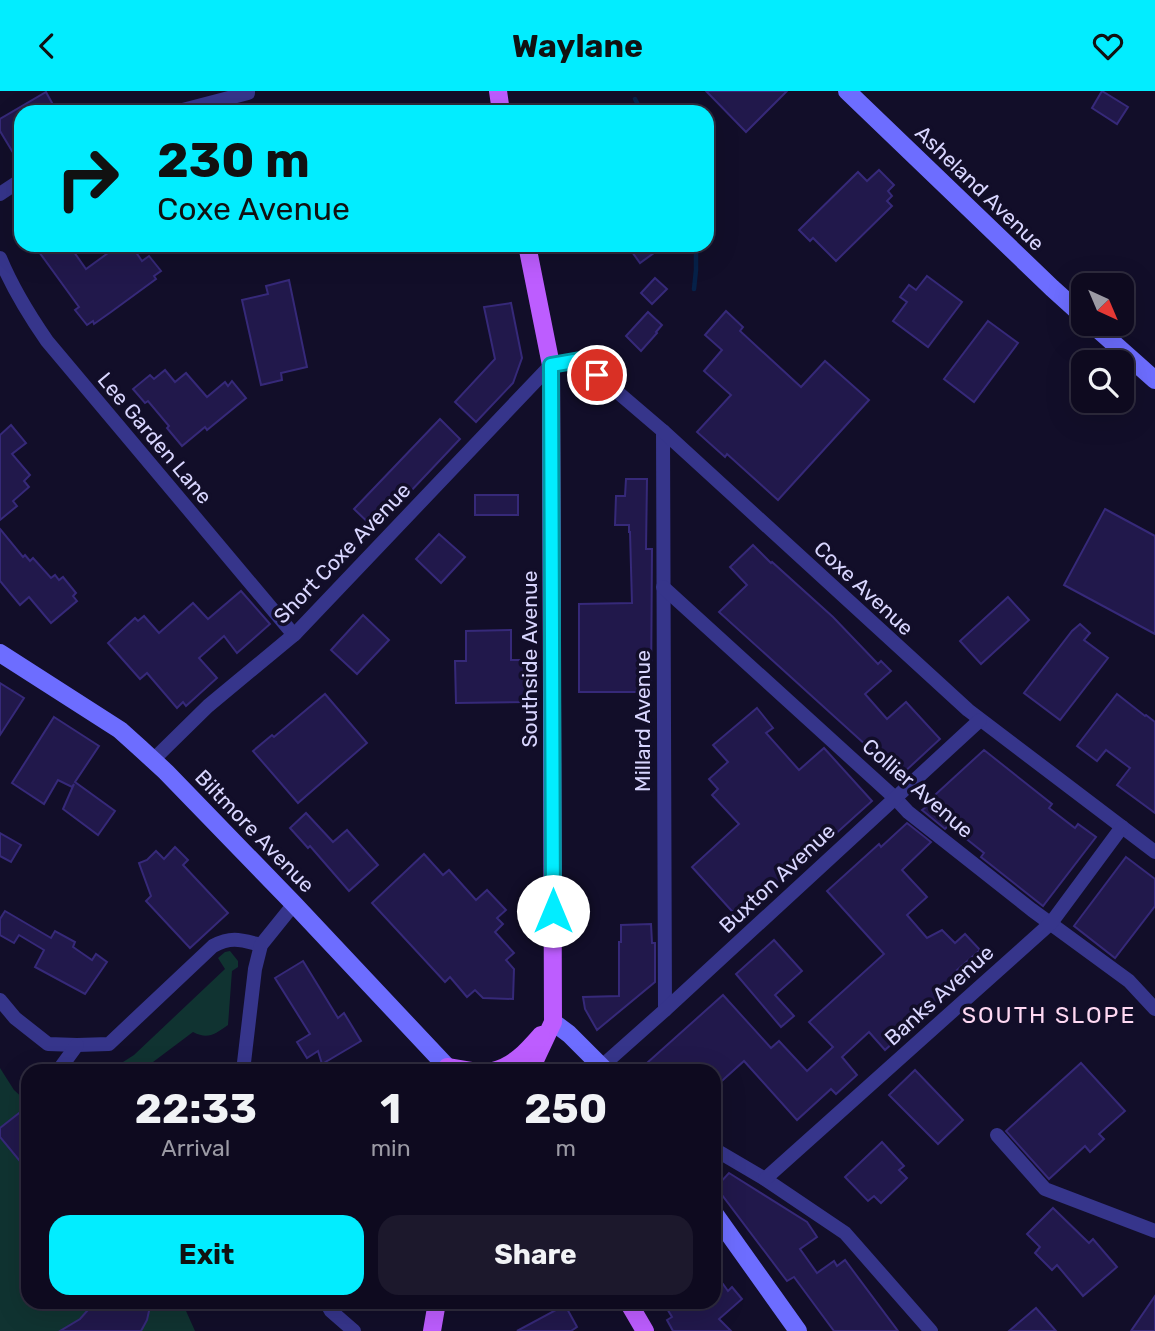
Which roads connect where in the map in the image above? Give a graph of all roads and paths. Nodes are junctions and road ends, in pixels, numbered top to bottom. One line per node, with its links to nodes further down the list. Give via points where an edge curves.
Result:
1 (847, 91): 6 (main road, Asheland Avenue)
2 (248, 92): 3 (street)
3 (201, 105)
4 (528, 252): 8 (main road, Southside Avenue)
5 (0, 258): 12 (street, Lee Garden Lane, via 54,350)
6 (1071, 305)
7 (1106, 336): 9 (main road)
8 (551, 365): 10 (street, Coxe Avenue, via 580,360); 12 (street, Short Coxe Avenue); 27 (main road, Southside Avenue)
9 (1155, 380)
10 (663, 431): 11 (street, Millard Avenue); 14 (street, Coxe Avenue)
11 (663, 587): 16 (street, Collier Avenue); 24 (street, Millard Avenue)
12 (294, 635): 15 (street, Short Coxe Avenue, via 208,706)
13 (0, 653): 15 (main road, Biltmore Avenue, via 120,730)
14 (980, 720): 16 (street, Buxton Avenue); 17 (street, Coxe Avenue)
15 (153, 760): 19 (main road, Biltmore Avenue)
16 (895, 798): 20 (street, Collier Avenue); 24 (street, Buxton Avenue)
17 (1122, 827): 18 (street, Coxe Avenue); 20 (street, Banks Avenue)
18 (1155, 852)
19 (294, 904): 21 (street); 31 (main road, Biltmore Avenue)
20 (1051, 923): 23 (street, Collier Avenue, via 1129,981); 38 (street, Banks Avenue)
21 (261, 945): 28 (street, via 224,940 109,1044); 30 (street)
22 (0, 1000): 26 (street)
23 (1155, 1009)
24 (665, 1010): 35 (street, Buxton Avenue)
25 (0, 1018): 26 (street)
26 (15, 1018): 28 (street, via 48,1044)
27 (553, 1022): 32 (main road); 33 (main road, Southside Avenue); 34 (main road)
28 (77, 1045): 29 (street)
29 (63, 1064)
30 (244, 1064)
31 (444, 1064)
32 (512, 1064)
33 (533, 1064)
34 (599, 1064)
35 (607, 1064)
36 (997, 1135): 40 (street, via 1045,1189)
37 (721, 1153): 38 (street)
38 (765, 1179): 48 (street, via 845,1233)
39 (721, 1223): 47 (main road)
40 (1155, 1231)
41 (330, 1309): 44 (street)
42 (436, 1309): 45 (main road)
43 (632, 1309): 46 (main road)
44 (354, 1331)
45 (432, 1331)
46 (645, 1331)
47 (798, 1331)
48 (931, 1331)

